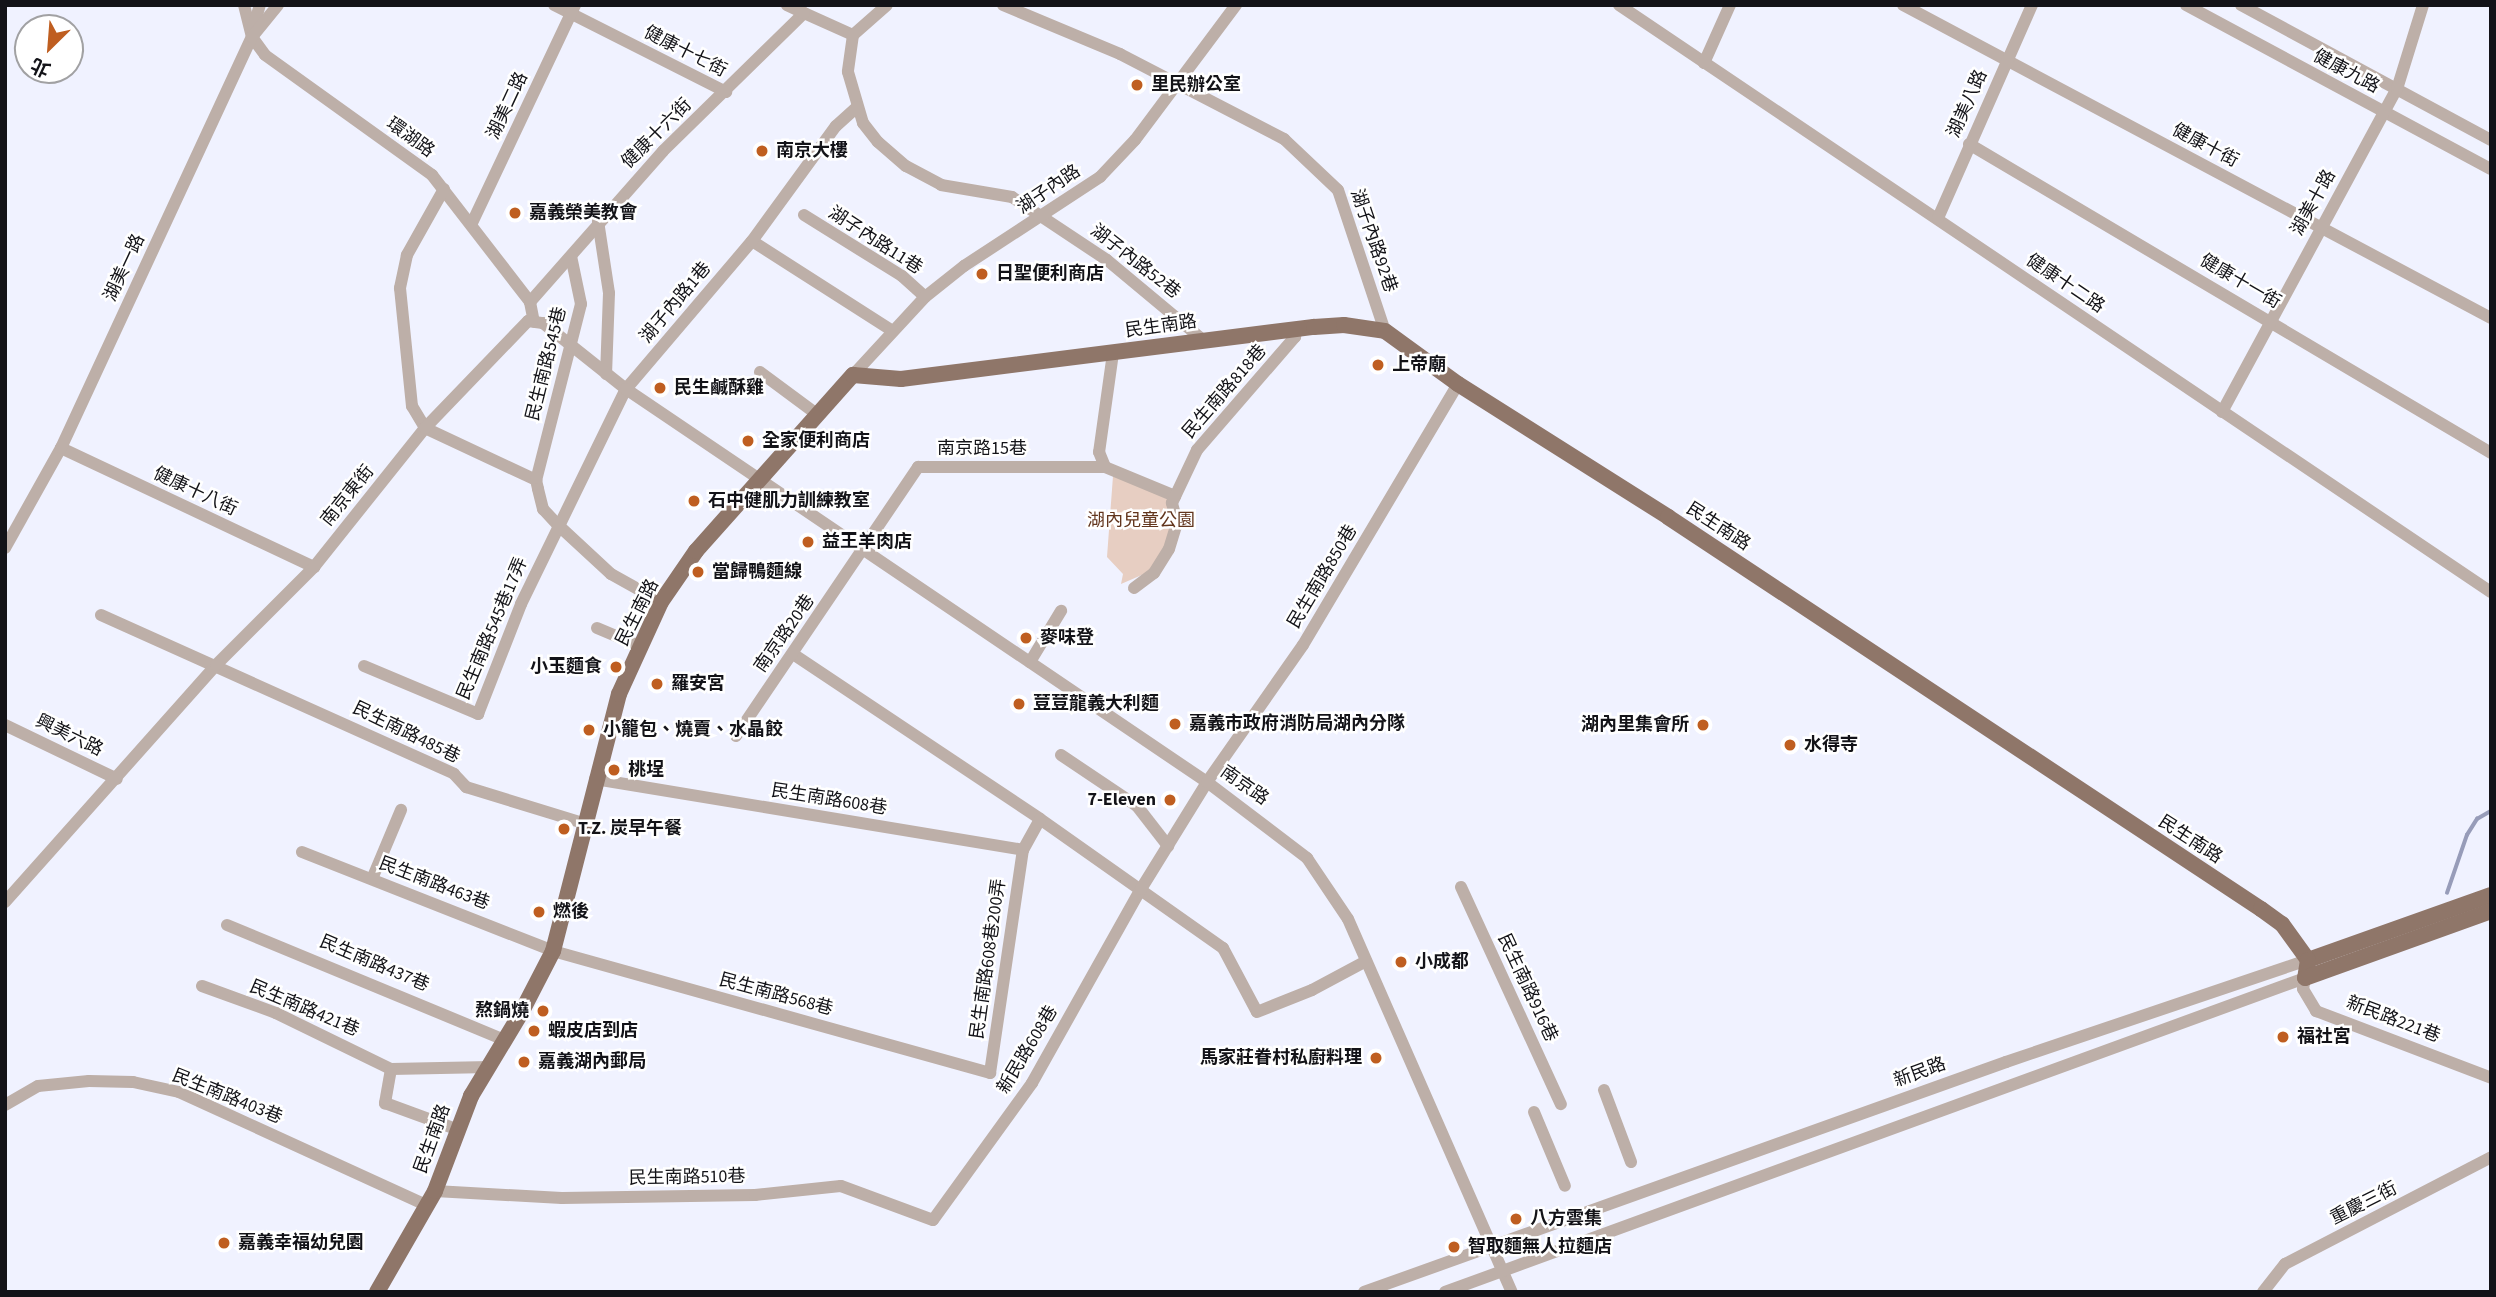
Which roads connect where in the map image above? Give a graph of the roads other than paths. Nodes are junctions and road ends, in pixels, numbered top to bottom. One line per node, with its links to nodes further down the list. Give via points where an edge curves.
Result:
1 (244, 5): 19 (street, 環湖路)
2 (278, 5): 19 (street, 湖美一路)
3 (554, 5): 16 (street, 健康十七街)
4 (787, 5): 17 (street)
5 (887, 5): 18 (street)
6 (1003, 5): 22 (street, 湖子內路92巷, via 1058,25)
7 (1236, 5): 22 (street, 湖子內路)
8 (1619, 5): 21 (street, 健康十二路)
9 (1730, 5): 21 (street)
10 (1903, 5): 20 (street, 健康十街)
11 (2032, 5): 20 (street, 湖美八路)
12 (2186, 5): 26 (street, 健康九路)
13 (2241, 5): 23 (street)
14 (2423, 5): 23 (street, 湖美十路)
15 (258, 9): 19 (street)
16 (573, 10): 24 (street, 健康十七街); 35 (street, 湖美二路)
17 (804, 13): 18 (street); 24 (street, 健康十六街)
18 (853, 35): 25 (street, 湖子內路52巷, via 848,72)
19 (252, 37): 30 (street, 環湖路, via 265,55 432,175); 58 (street, 湖美一路)
20 (2007, 60): 28 (street, 湖美八路); 36 (street, 健康十街)
21 (1704, 63): 32 (street, 健康十二路)
22 (1174, 83): 33 (street, 湖子內路, via 1135,140 1100,177); 46 (street, 湖子內路92巷, via 1284,139 1338,190)
23 (2397, 89): 26 (street, 湖美十路); 27 (street)
24 (726, 92): 34 (street, 健康十六街)
25 (857, 107): 33 (street, 湖子內路52巷, via 878,142 906,166 941,185 1012,197); 37 (street, 湖子內路1巷, via 836,126)
26 (2385, 113): 29 (street, 健康九路); 36 (street, 湖美十路)
27 (2491, 140)
28 (1969, 144): 32 (street, 湖美八路); 42 (street, 健康十一街)
29 (2491, 169)
30 (444, 189): 35 (street, 環湖路); 57 (street, via 407,254 400,288 412,406)
31 (804, 215): 39 (street, 湖子內路11巷, via 902,276)
32 (1938, 218): 55 (street, 健康十二路)
33 (1040, 219): 39 (street, 湖子內路, via 964,266); 47 (street, 湖子內路52巷, via 1107,260)
34 (598, 221): 38 (street, 健康十六街); 51 (street, via 611,324)
35 (472, 223): 40 (street, 環湖路)
36 (2319, 228): 41 (street, 健康十街); 42 (street, 湖美十路)
37 (752, 241): 45 (street); 54 (street, 湖子內路1巷)
38 (571, 256): 40 (street, 健康十六街); 48 (street, 民生南路545巷, via 580,304)
39 (925, 297): 45 (street, 湖子內路)
40 (530, 302): 43 (street, 環湖路)
41 (2491, 318)
42 (2270, 320): 55 (street, 湖美十路); 59 (street, 健康十一街)
43 (534, 322): 48 (street, via 543,323); 57 (street, 南京東街, via 528,321)
44 (1296, 329): 46 (main road, 民生南路, via 1344,325); 47 (main road, 民生南路); 63 (street, 民生南路818巷, via 1295,337 1197,450)
45 (893, 331): 52 (street, 湖子內路)
46 (1385, 331): 53 (main road, 民生南路)
47 (1203, 340): 49 (main road, 民生南路)
48 (569, 347): 51 (street); 62 (street, 民生南路545巷)
49 (1113, 353): 52 (main road, 民生南路, via 901,379); 60 (street, via 1099,452)
50 (760, 372): 56 (street)
51 (606, 374): 54 (street)
52 (853, 375): 56 (main road, 民生南路)
53 (1458, 383): 84 (street, 民生南路850巷, via 1303,645); 99 (main road, 民生南路, via 2260,909 2282,924)
54 (626, 389): 61 (street); 64 (street, 湖子內路1巷)
55 (2222, 412): 68 (street, 健康十二路)
56 (818, 415): 61 (main road, 民生南路)
57 (425, 428): 62 (street); 67 (street, 南京東街)
58 (61, 447): 65 (street, 湖美一路); 67 (street, 健康十八街)
59 (2491, 453)
60 (1105, 467): 63 (street, 南京路15巷); 66 (street, 南京路15巷, via 918,467)
61 (761, 478): 66 (street, 南京路); 70 (main road, 民生南路, via 696,551)
62 (536, 480): 64 (street, via 543,509)
63 (1175, 495): 69 (street, 民生南路818巷, via 1172,503 1177,522 1169,549 1154,573)
64 (558, 525): 70 (street, via 611,574); 78 (street, 民生南路545巷17弄, via 478,714)
65 (5, 548)
66 (864, 551): 75 (street, 南京路20巷); 76 (street, 南京路)
67 (314, 568): 77 (street, 南京東街)
68 (2489, 587)
69 (1135, 588)
70 (661, 603): 74 (main road, 民生南路)
71 (1061, 611): 76 (street)
72 (102, 614): 77 (street, 民生南路485巷)
73 (597, 628): 74 (street)
74 (642, 647): 83 (main road, 民生南路, via 618,694)
75 (793, 654): 80 (street, 南京路20巷); 86 (street)
76 (1030, 662): 84 (street, 南京路)
77 (216, 665): 82 (street, 南京東街); 87 (street, 民生南路485巷, via 454,774 466,787)
78 (364, 666)
79 (5, 725): 82 (street, 興美六路)
80 (736, 736)
81 (1061, 755): 88 (street, via 1137,806)
82 (117, 779): 95 (street, 南京東街)
83 (595, 779): 87 (main road, 民生南路); 89 (street, 民生南路608巷)
84 (1207, 782): 88 (street, 民生南路850巷); 100 (street, 南京路, via 1307,858 1348,919)
85 (401, 810): 91 (street)
86 (1040, 819): 89 (street); 93 (street)
87 (583, 823): 98 (main road, 民生南路)
88 (1168, 846): 93 (street, 新民路608巷)
89 (1023, 850): 106 (street, 民生南路608巷200弄)
90 (302, 852): 91 (street, 民生南路463巷)
91 (372, 879): 98 (street, 民生南路463巷)
92 (1461, 887): 109 (street, 民生南路916巷)
93 (1141, 889): 100 (street, via 1223,948 1257,1012); 118 (street, 新民路608巷, via 1032,1083)
94 (2491, 895): 99 (main road, 新民路)
95 (5, 902)
96 (2491, 911): 101 (main road)
97 (228, 925): 103 (street, 民生南路437巷)
98 (553, 951): 103 (main road, 民生南路); 106 (street, 民生南路568巷)
99 (2308, 960): 101 (main road); 119 (street, 新民路, via 2006,1062)
100 (1366, 961): 119 (street, 南京路)
101 (2305, 978): 107 (street, 新民路221巷, via 2303,989 2316,1011); 120 (street)
102 (202, 986): 105 (street, 民生南路421巷, via 276,1013)
103 (505, 1040): 104 (main road, 民生南路)
104 (490, 1067): 105 (street, 民生南路421巷); 112 (main road, 民生南路)
105 (391, 1069): 112 (street, via 385,1103)
106 (990, 1073)
107 (2491, 1077)
108 (1604, 1090): 114 (street)
109 (1561, 1104)
110 (5, 1105): 117 (street, 民生南路403巷, via 38,1086 89,1081 179,1092)
111 (1534, 1112): 115 (street)
112 (456, 1129): 116 (main road, 民生南路)
113 (2491, 1157): 125 (street, 重慶三街, via 2285,1265)
114 (1631, 1162)
115 (1565, 1186)
116 (435, 1191): 117 (main road, 民生南路); 118 (street, 民生南路510巷, via 562,1198 755,1195 841,1186)
117 (428, 1206): 121 (main road, 民生南路)
118 (933, 1220)
119 (1494, 1248): 120 (street, 南京路); 122 (street, 新民路)
120 (1504, 1272): 123 (street); 124 (street, 南京路)
121 (377, 1292)
122 (1364, 1292)
123 (1445, 1292)
124 (1512, 1292)
125 (2263, 1292)

